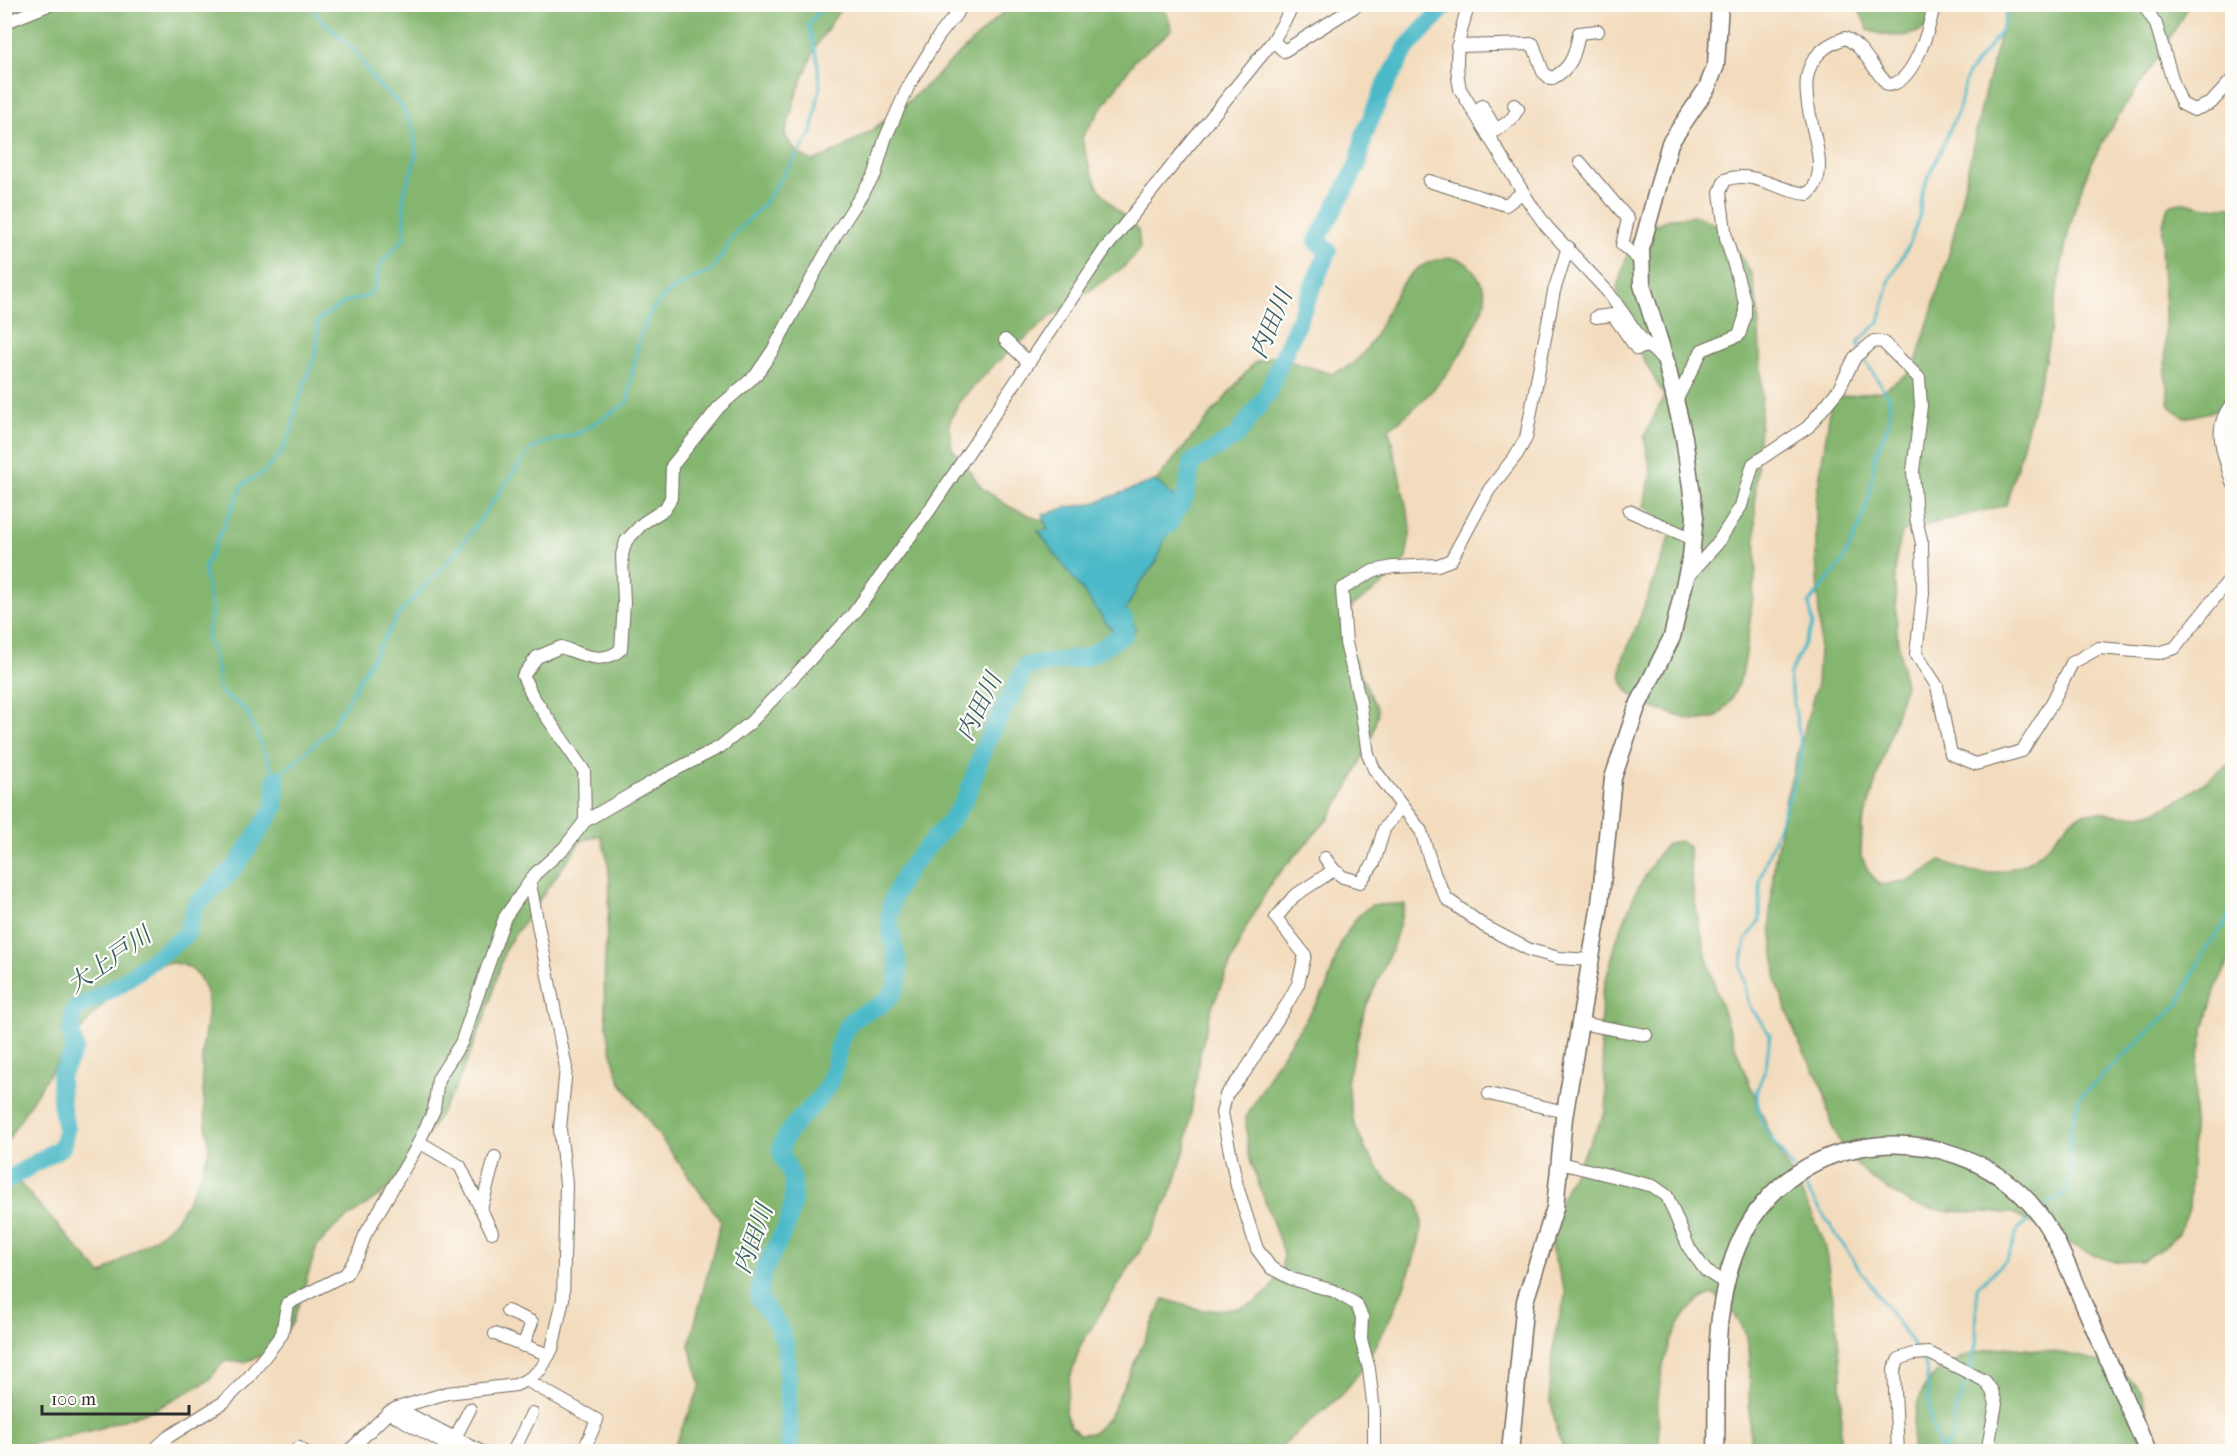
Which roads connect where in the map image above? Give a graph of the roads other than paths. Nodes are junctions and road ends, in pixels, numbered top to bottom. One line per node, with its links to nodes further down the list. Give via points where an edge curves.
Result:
1 (51, 4): 10 (street)
2 (964, 4): 36 (street, via 938,37 908,87 885,139 875,174 835,236 773,350 756,375 719,407 672,466 671,498 665,509 643,523 626,541 622,555 621,649 612,657 597,659 561,647 537,657 523,676 584,771)
3 (1294, 4): 12 (street)
4 (1359, 4): 9 (street)
5 (1469, 4): 13 (street)
6 (1720, 4): 22 (street, via 1716,64 1707,88 1670,142 1650,208)
7 (1934, 4): 28 (street, via 1930,28 1907,76 1897,84 1888,85 1875,73 1856,43 1845,38 1816,53 1809,68 1807,101 1819,178 1808,194 1738,175 1725,180 1720,192 1726,237 1746,317 1739,335 1701,350)
8 (2143, 4): 14 (street, via 2156,24 2182,104 2194,110 2211,103)
9 (1346, 9): 12 (street, via 1284,51)
10 (4, 23)
11 (1598, 31): 13 (street, via 1579,33 1572,62 1551,79 1543,72 1533,44)
12 (1274, 41): 26 (street, via 1105,249)
13 (1457, 46): 17 (street, via 1460,90)
14 (2232, 80)
15 (1514, 105): 17 (street, via 1518,109 1515,116)
16 (1482, 106): 17 (street)
17 (1492, 132): 20 (street)
18 (1580, 162): 22 (street, via 1628,219 1622,245)
19 (1430, 181): 20 (street, via 1506,205)
20 (1523, 192): 21 (street, via 1547,227)
21 (1568, 247): 25 (street); 35 (street, via 1554,291 1526,438 1489,490 1451,560 1438,565 1373,571 1342,589 1346,644 1368,754 1374,769)
22 (1641, 261): 27 (street, via 1642,285)
23 (1596, 316): 25 (street, via 1613,315 1637,349)
24 (1005, 340): 26 (street)
25 (1648, 346): 27 (street)
26 (1028, 362): 36 (street, via 903,548 853,614 795,678 720,747)
27 (1666, 362): 28 (street)
28 (1676, 400): 32 (street, via 1695,517)
29 (2232, 404): 30 (street, via 2225,412 2219,441)
30 (2232, 482)
31 (1629, 511): 32 (street)
32 (1693, 539): 33 (street)
33 (1689, 574): 34 (street, via 1717,544 1741,506 1753,464 1808,427 1839,389 1860,352 1874,341 1883,342 1919,378 1922,406 1913,471 1922,544 1923,593 1916,654 1937,686 1951,754 1976,764 2022,750 2072,663 2099,648 2158,653 2175,648); 40 (street, via 1672,637 1637,707 1613,778)
34 (2232, 576)
35 (1402, 806): 38 (street, via 1384,829 1374,863 1360,882 1342,877); 40 (street, via 1421,831 1447,899 1484,926 1530,950 1559,958)
36 (585, 821): 39 (street)
37 (1325, 858): 38 (street)
38 (1334, 870): 68 (street, via 1294,896 1276,918 1305,955 1298,984 1267,1038 1226,1095 1222,1113 1237,1186 1257,1250 1271,1268 1292,1279 1334,1291 1356,1304 1362,1317)
39 (530, 884): 45 (street, via 505,917 461,1043 438,1079 434,1110); 54 (street, via 566,1068 560,1129 566,1184 563,1299)
40 (1592, 960): 41 (street)
41 (1580, 1023): 42 (street); 44 (street)
42 (1646, 1035)
43 (1489, 1094): 44 (street)
44 (1565, 1112): 47 (street)
45 (419, 1142): 48 (street, via 460,1166); 60 (street, via 346,1274 286,1304 282,1334 249,1377 224,1401)
46 (495, 1157): 48 (street)
47 (1560, 1164): 50 (street, via 1653,1186 1660,1191 1672,1203 1689,1248 1706,1271); 69 (street, via 1555,1208 1525,1301)
48 (481, 1209): 49 (street)
49 (492, 1232)
50 (1725, 1283): 70 (street, via 1719,1332); 73 (street, via 1742,1237 1772,1196 1800,1172 1832,1156 1868,1146 1900,1143 1951,1151 2005,1179 2030,1203 2061,1251)
51 (507, 1311): 53 (street, via 532,1322)
52 (495, 1334): 53 (street)
53 (523, 1346): 54 (street)
54 (549, 1355): 55 (street, via 541,1369)
55 (526, 1380): 57 (street, via 447,1393); 67 (street, via 597,1420)
56 (470, 1409): 59 (street)
57 (393, 1410): 59 (street); 63 (street); 64 (street)
58 (532, 1413): 66 (street)
59 (455, 1438): 65 (street)
60 (152, 1452)
61 (294, 1452): 62 (street, via 299,1448)
62 (305, 1452)
63 (348, 1452)
64 (459, 1452)
65 (482, 1452)
66 (513, 1452)
67 (583, 1452)
68 (1374, 1452)
69 (1510, 1452)
70 (1716, 1452)
71 (1898, 1452): 72 (street, via 1894,1370 1899,1359 1913,1353 1927,1353 1968,1372 1992,1391 1996,1404)
72 (1987, 1452)
73 (2148, 1452)

